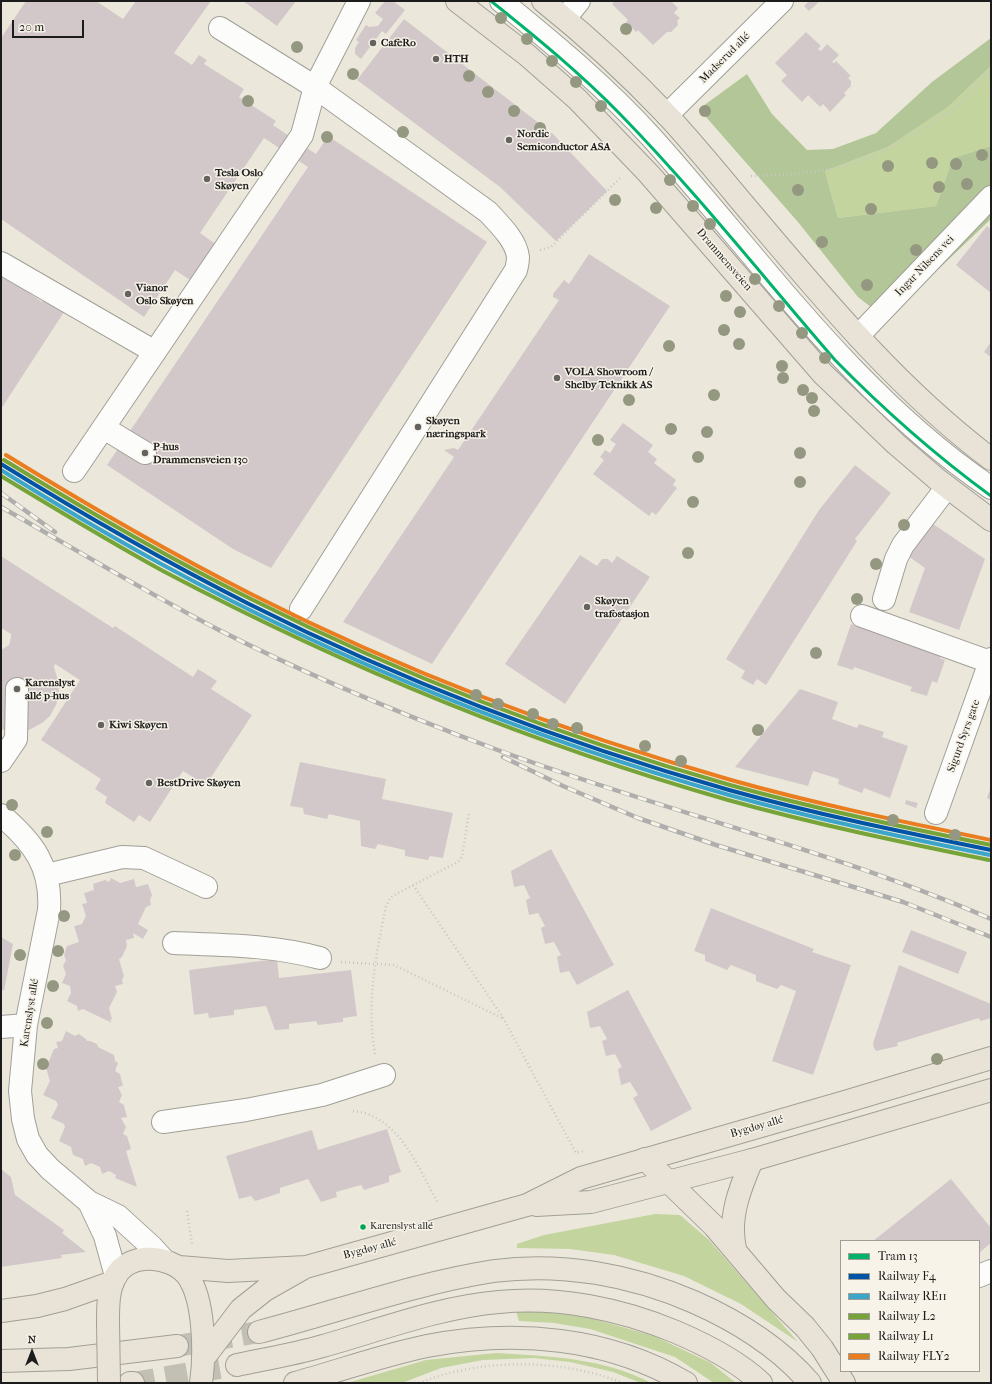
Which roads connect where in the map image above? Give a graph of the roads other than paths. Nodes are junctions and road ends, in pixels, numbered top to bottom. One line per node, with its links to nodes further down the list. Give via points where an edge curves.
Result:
1 (359, 1): 9 (street)
2 (457, 1): 19 (main road, Drammensveien, via 527,55 577,99 649,174 823,374 896,444)
3 (501, 1): 20 (street, via 575,62 652,137 814,329 862,380 936,446)
4 (543, 1): 7 (main road)
5 (579, 1): 7 (street)
6 (782, 1): 10 (street, Madserud allé)
7 (565, 18): 10 (main road, via 623,70)
8 (220, 28): 9 (street)
9 (315, 87): 14 (street, via 302,135); 23 (street, via 488,212 513,243 518,257 516,270)
10 (667, 115): 13 (main road)
11 (991, 197): 13 (street, Ingar Nilsens vei)
12 (1, 262): 14 (street)
13 (858, 336): 17 (main road, via 934,412)
14 (155, 352): 15 (street)
15 (104, 428): 16 (street); 18 (street)
16 (145, 452)
17 (991, 459)
18 (74, 472)
19 (947, 487): 21 (main road, Drammensveien); 22 (street, via 903,545)
20 (991, 488)
21 (991, 520)
22 (884, 599)
23 (301, 609)
24 (862, 616): 25 (street)
25 (991, 661): 28 (street, Sigurd Syrs gate)
26 (17, 689): 27 (street, via 16,739)
27 (1, 761)
28 (936, 813)
29 (1, 815): 30 (street, Karenslyst allé, via 30,844 40,858)
30 (47, 875): 31 (street, via 122,857 144,858); 34 (street, Karenslyst allé, via 49,910)
31 (206, 887)
32 (174, 943): 33 (street, via 266,947 292,950)
33 (320, 958)
34 (26, 1025): 35 (street); 43 (street, Karenslyst allé, via 20,1091 28,1139 37,1155 50,1169)
35 (1, 1027)
36 (991, 1058): 40 (main road, Bygdøy allé)
37 (382, 1076): 39 (street, via 322,1095 246,1110)
38 (991, 1090): 41 (main road, Bygdøy allé)
39 (163, 1122)
40 (646, 1159): 42 (main road); 44 (main road, Bygdøy allé, via 582,1178)
41 (752, 1160): 42 (main road, Bygdøy allé); 45 (main road, via 742,1184 732,1221)
42 (668, 1182): 44 (main road, Bygdøy allé, via 591,1202); 45 (main road)
43 (90, 1202): 46 (street, Karenslyst allé, via 118,1216); 50 (street, Karenslyst allé, via 105,1236)
44 (527, 1205): 47 (main road, Bygdøy allé)
45 (735, 1248): 63 (main road, via 776,1299 822,1348)
46 (171, 1263): 47 (main road, Bygdøy allé, via 228,1271); 50 (main road, Bygdøy allé, via 152,1258 138,1261 122,1269); 54 (main road, via 187,1276 193,1286 201,1328)
47 (306, 1266): 54 (main road, Bygdøy allé, via 265,1290 241,1309)
48 (991, 1271): 49 (street)
49 (980, 1276)
50 (114, 1279): 51 (main road, Bygdøy allé, via 65,1299 37,1306); 57 (main road, bridge, via 110,1293 108,1322)
51 (1, 1310)
52 (259, 1332): 62 (main road, via 415,1289 494,1271 579,1270 626,1277 677,1294 710,1309 743,1327 782,1355)
53 (177, 1346): 55 (main road, via 69,1359)
54 (202, 1359): 58 (main road)
55 (1, 1361)
56 (237, 1365): 61 (main road, via 321,1346 463,1307 534,1300 617,1312 660,1326 717,1352)
57 (109, 1383)
58 (201, 1383)
59 (295, 1383): 60 (main road, via 425,1346 501,1337 547,1339 608,1350)
60 (686, 1383)
61 (761, 1383)
62 (810, 1383)
63 (844, 1383)

